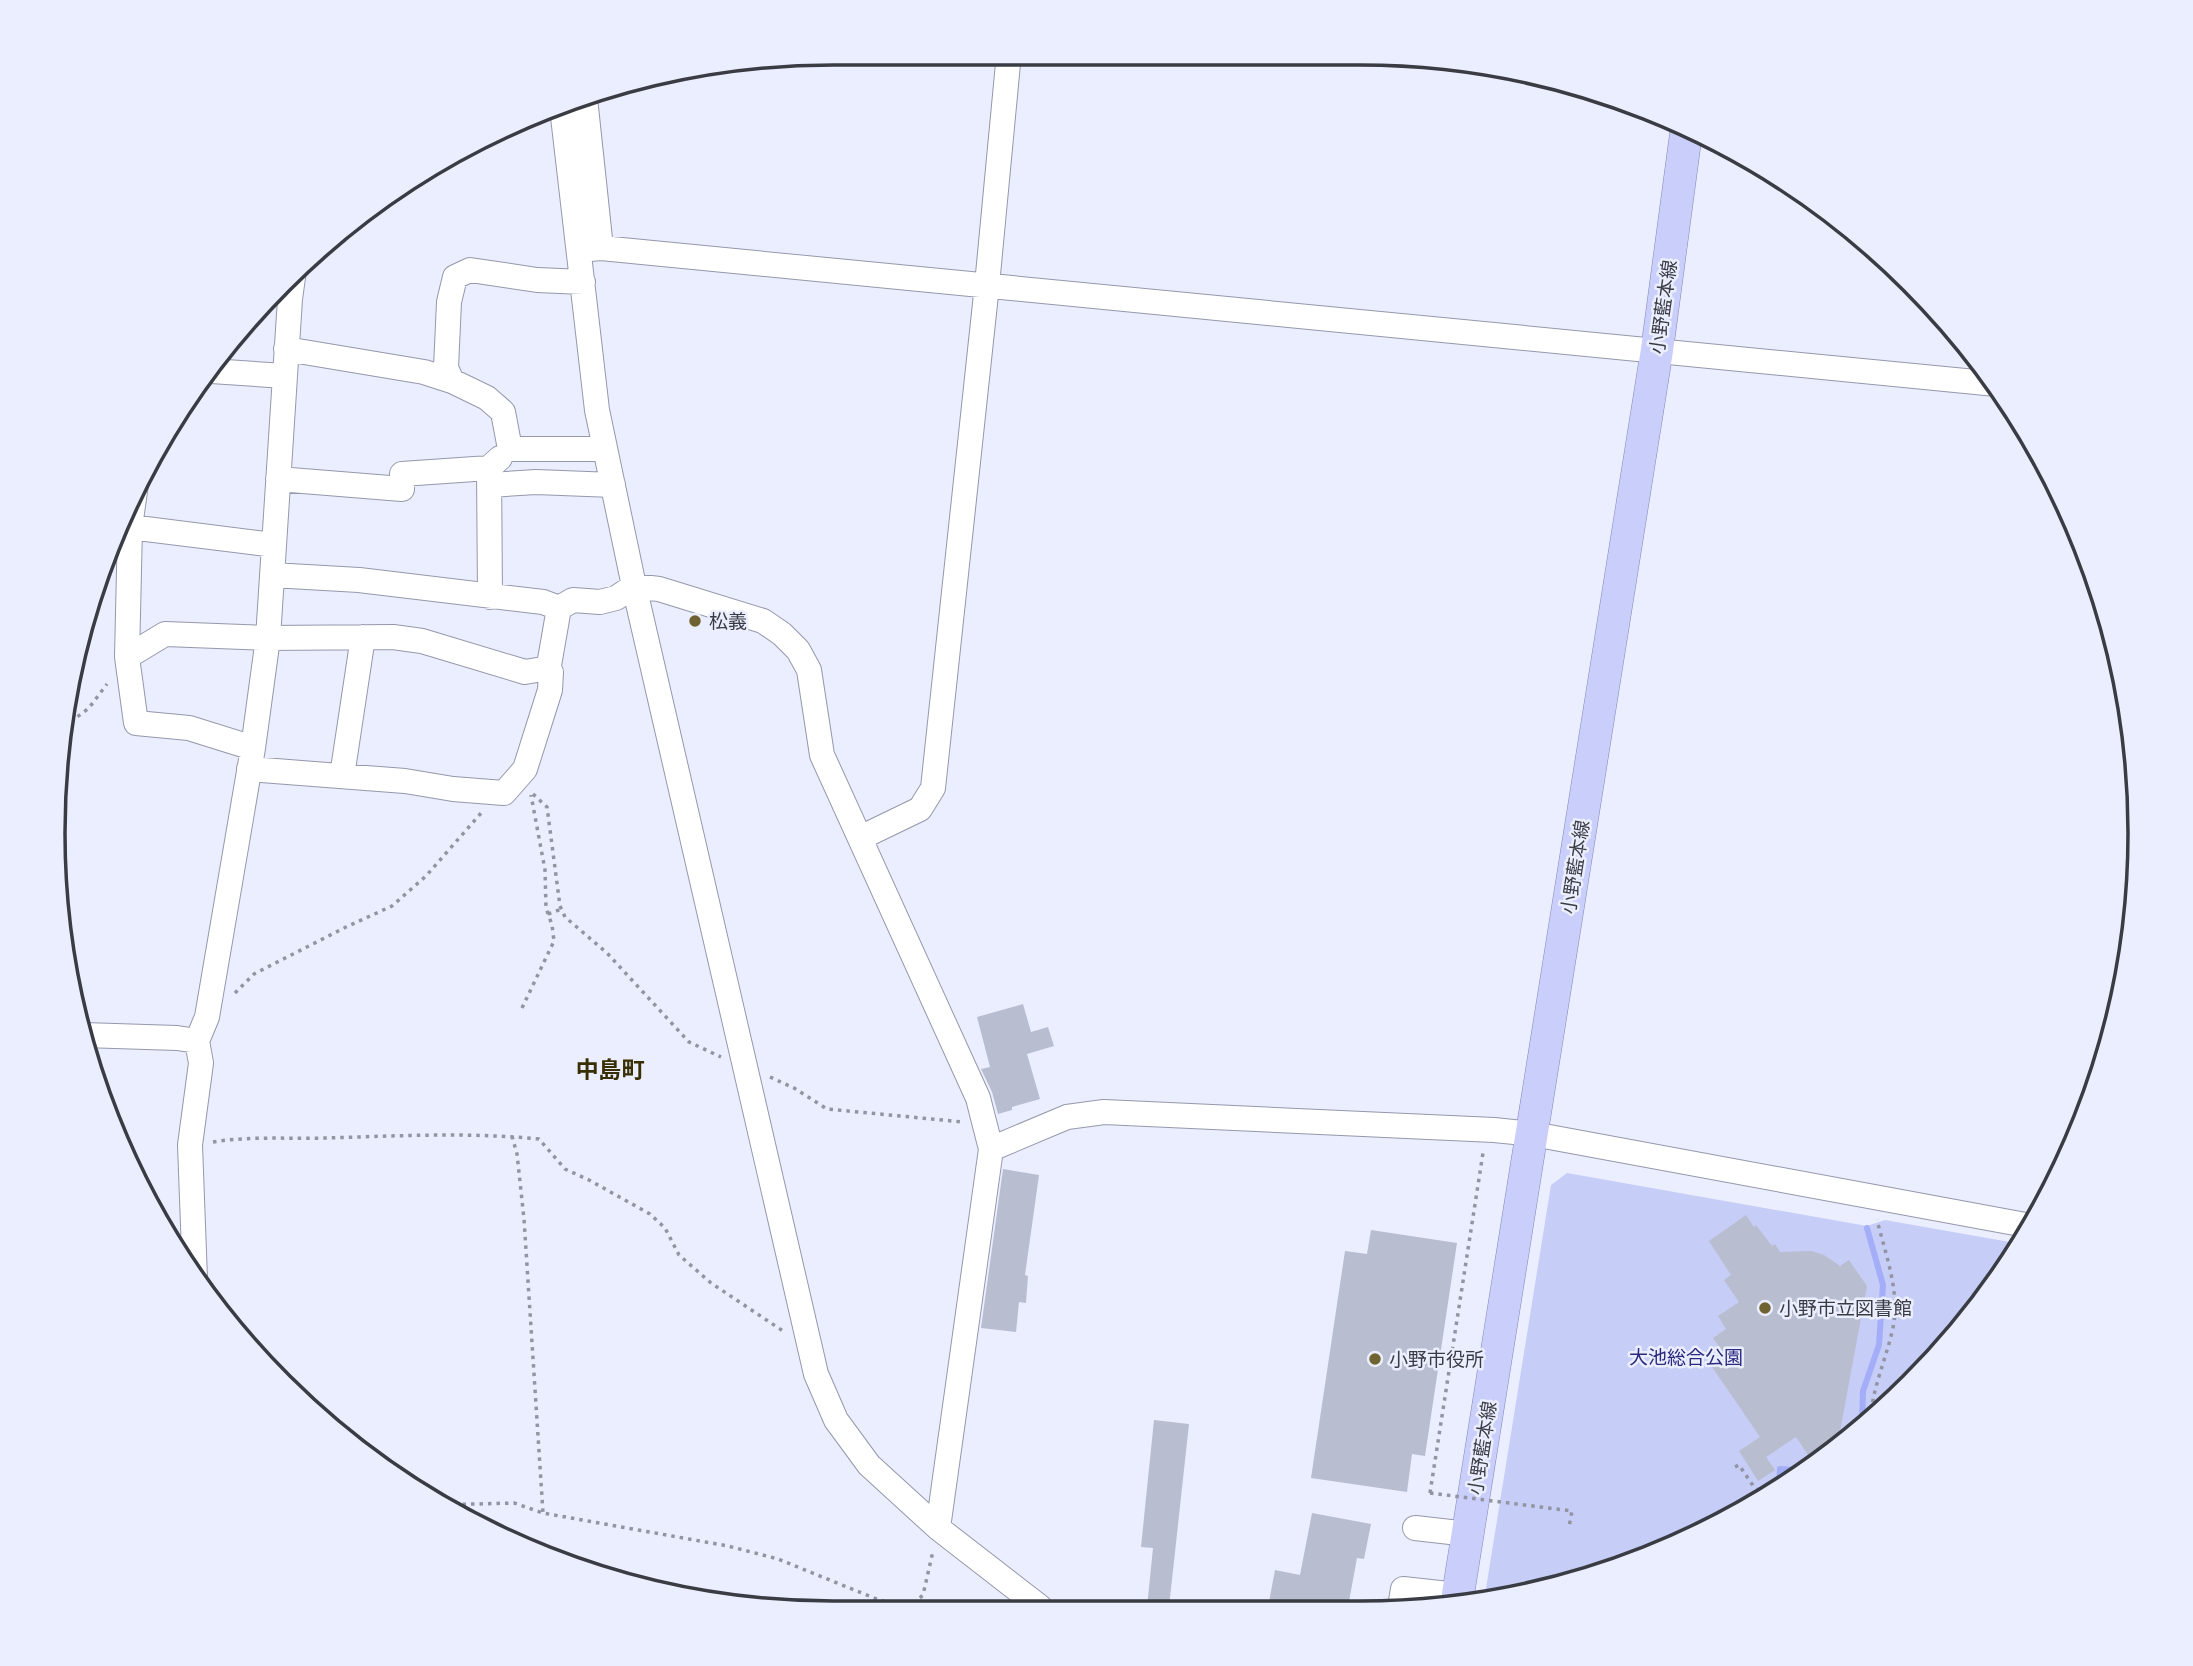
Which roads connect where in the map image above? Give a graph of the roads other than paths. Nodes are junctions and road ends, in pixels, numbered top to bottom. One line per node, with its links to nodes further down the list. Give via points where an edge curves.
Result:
1 (1008, 65): 7 (street)
2 (585, 106): 5 (street)
3 (563, 114): 5 (street)
4 (1685, 137): 10 (main road, 小野藍本線)
5 (590, 249): 6 (street); 7 (street)
6 (583, 282): 13 (street, via 470,270 455,276 446,368); 16 (street)
7 (987, 285): 10 (street); 33 (street, via 933,788 920,809)
8 (291, 289): 9 (street)
9 (286, 349): 12 (street); 13 (street, via 424,372)
10 (1657, 350): 14 (street); 36 (main road, 小野藍本線)
11 (220, 371): 12 (street)
12 (285, 376): 18 (street)
13 (452, 382): 15 (street, via 487,398 503,412)
14 (1982, 382)
15 (510, 449): 16 (street); 17 (street)
16 (605, 449): 19 (street)
17 (489, 477): 18 (street, via 402,474 402,489); 19 (street); 25 (street)
18 (278, 479): 22 (street)
19 (613, 485): 24 (street)
20 (131, 522): 21 (street)
21 (130, 527): 22 (street); 29 (street)
22 (274, 545): 23 (street)
23 (272, 575): 25 (street, via 359,580); 28 (street)
24 (634, 586): 26 (street, via 615,598 573,600); 33 (street, via 659,589 763,621 799,650 809,670 822,755); 40 (street, via 816,1374 836,1420 869,1465)
25 (490, 597): 26 (street)
26 (559, 608): 30 (street)
27 (363, 637): 28 (street); 30 (street, via 422,641 524,672); 32 (street)
28 (268, 638): 29 (street, via 165,634); 31 (street)
29 (127, 657): 31 (street, via 136,723 188,728)
30 (548, 671): 32 (street, via 550,690 525,769 504,793)
31 (251, 759): 32 (street); 35 (street, via 207,1017)
32 (342, 776)
33 (860, 838): 37 (street, via 978,1098)
34 (92, 1035): 35 (street)
35 (197, 1041): 39 (street, via 201,1063 190,1146)
36 (1533, 1135): 37 (street, via 1104,1112 1066,1116); 38 (street); 42 (main road, 小野藍本線)
37 (991, 1149): 40 (street)
38 (2021, 1224)
39 (194, 1260)
40 (938, 1528): 46 (street)
41 (1415, 1528): 42 (street)
42 (1468, 1534): 43 (main road, 小野藍本線)
43 (1458, 1595)
44 (1439, 1597): 45 (street, via 1403,1589)
45 (1401, 1600)
46 (1033, 1601)

